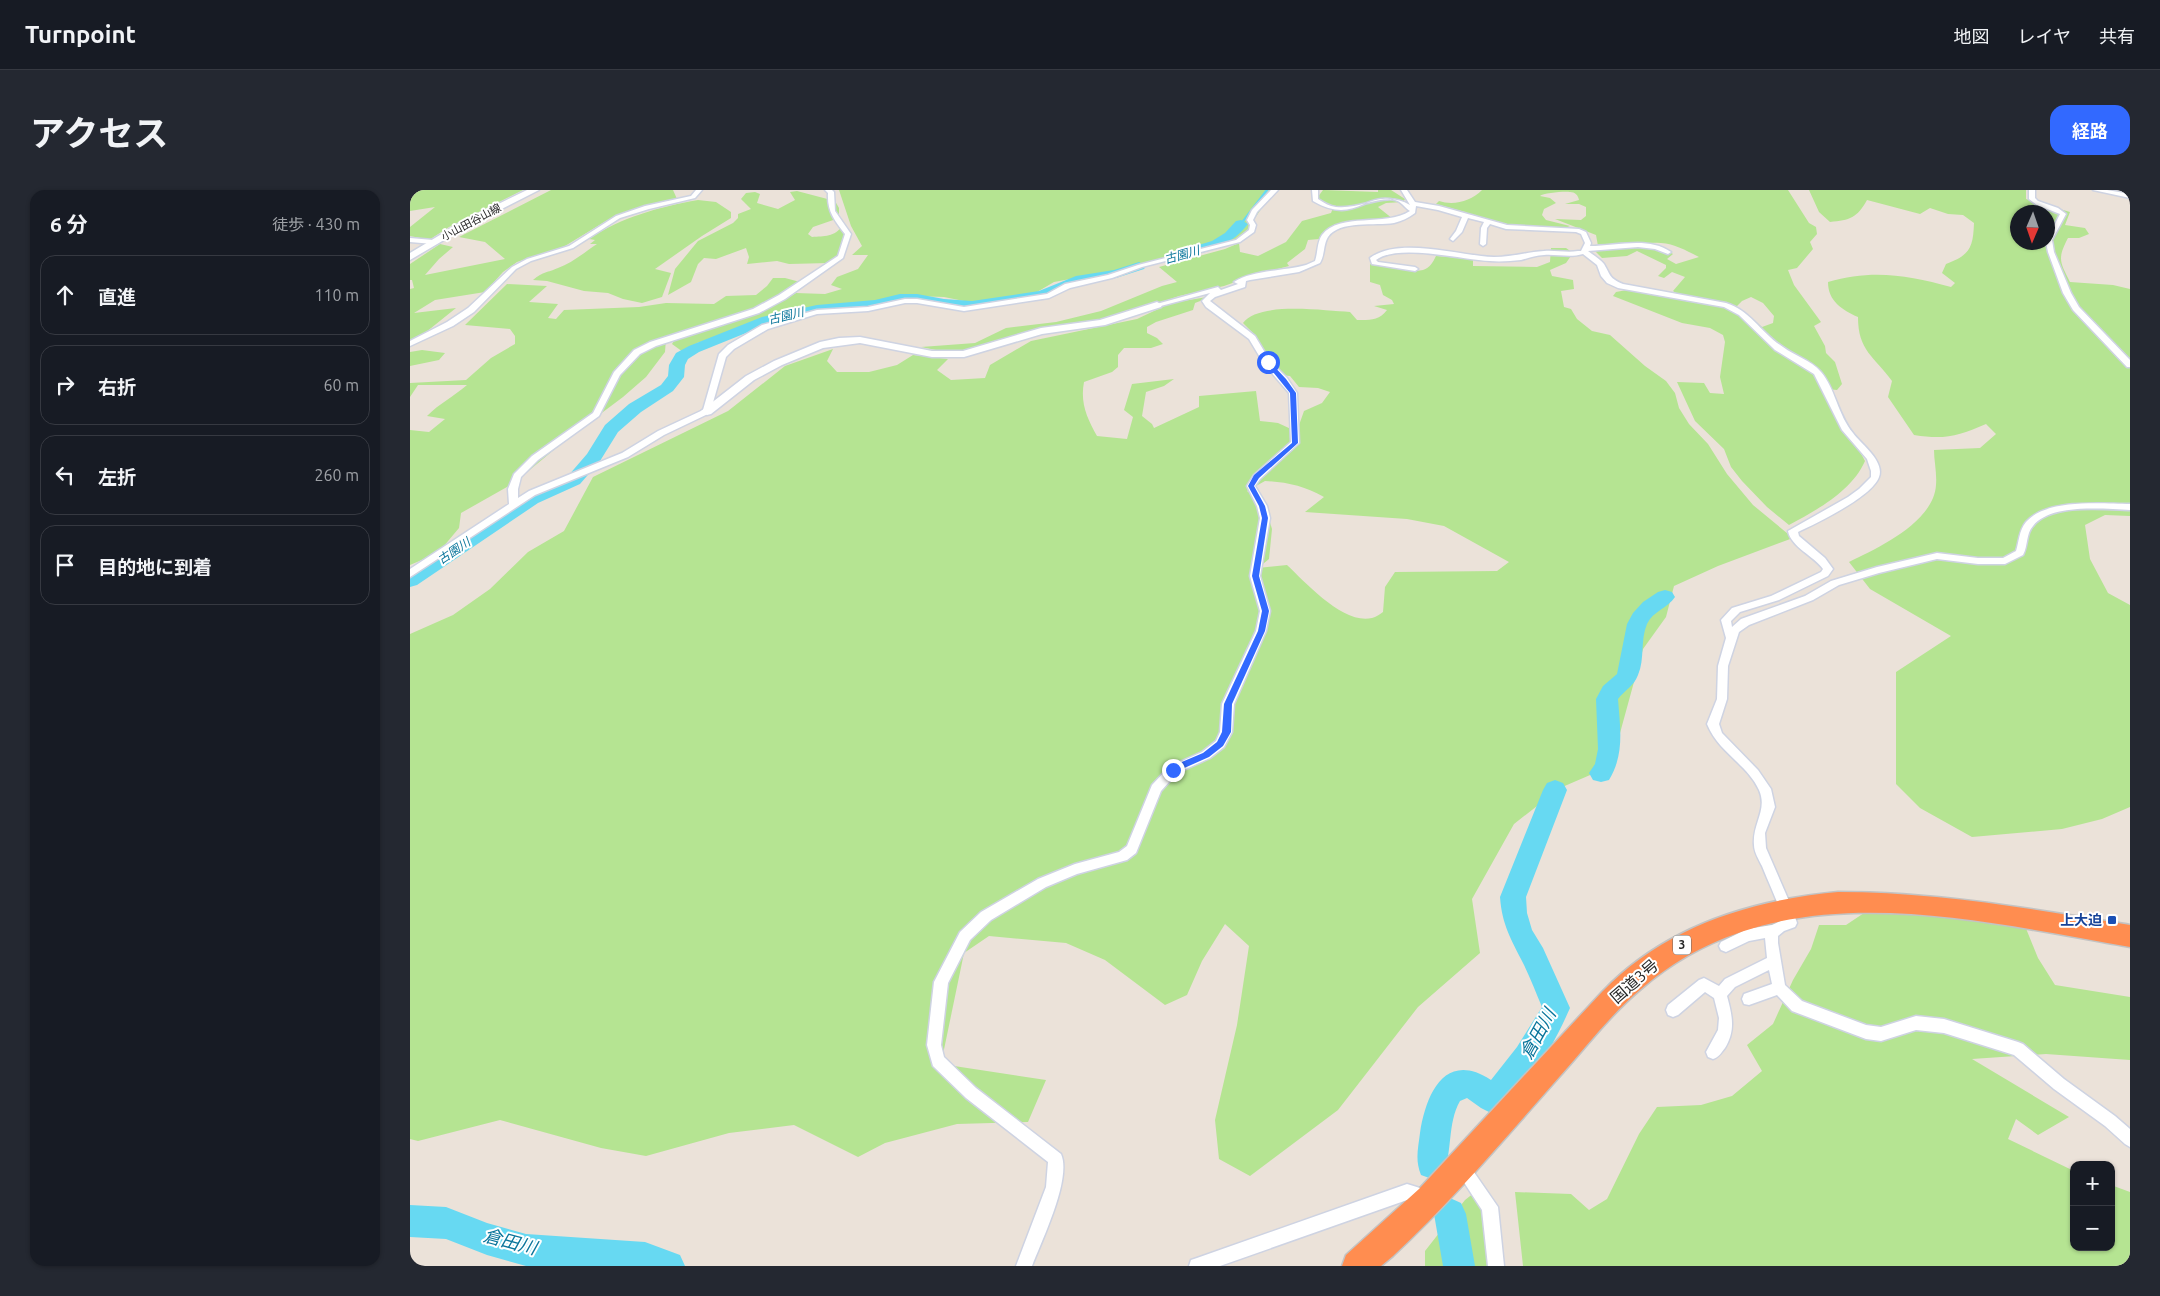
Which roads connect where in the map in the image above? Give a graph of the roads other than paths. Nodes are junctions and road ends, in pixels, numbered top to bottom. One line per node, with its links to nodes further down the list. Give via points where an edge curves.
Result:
1 (534, 190): 15 (street, 小山田谷山線)
2 (699, 190): 23 (street, via 693,197 618,217 571,247 528,260 514,268 471,310)
3 (828, 190): 26 (street, via 831,192 832,215 848,234 841,257 756,312 637,352 616,374 596,414 535,458 517,476)
4 (1275, 190): 25 (street, via 1254,211 1250,220 1252,231 1238,241 1068,286 1049,296 964,309 905,301 868,309 817,312 766,327 731,347 722,356)
5 (1315, 190): 10 (street, via 1315,200 1324,207 1345,209 1389,197)
6 (1404, 190): 10 (street)
7 (2032, 190): 24 (street, via 2032,199 2037,204 2063,214 2049,240 2067,293 2076,308)
8 (2096, 190): 9 (street)
9 (2130, 196)
10 (1413, 208): 11 (street, via 1432,206); 21 (street, via 1409,216 1402,219 1336,226 1325,235 1318,262 1305,269)
11 (1465, 216): 12 (street); 13 (street)
12 (1488, 221): 16 (street); 17 (street, via 1515,228 1577,230 1586,237)
13 (1453, 239)
14 (410, 240): 15 (street)
15 (433, 242): 19 (street, 小山田谷山線)
16 (1483, 244)
17 (1585, 250): 18 (street, via 1646,244); 20 (street, via 1573,255 1542,253 1519,258 1387,252 1372,259 1377,264); 29 (street, via 1600,264 1604,276 1621,286 1726,305 1747,316 1777,346 1818,374 1849,434 1869,456 1876,471 1869,485 1825,516 1793,531 1794,537 1822,560 1828,569 1825,574 1775,598 1736,610 1726,620)
18 (1668, 252)
19 (410, 257)
20 (1415, 269)
21 (1243, 280): 22 (street); 42 (street, via 1242,285 1212,295 1206,301 1252,338 1293,393 1295,443 1256,477 1251,486 1265,518 1255,576 1265,611 1261,631 1228,704 1226,732 1220,744 1206,755 1173,770 1156,788 1132,849 1123,856 1075,869 1042,883 986,916 965,936 941,982 934,1045 938,1061 971,1093 1056,1159 1054,1186)
22 (1157, 305): 25 (street, via 1101,323 1041,331 964,354 932,354 860,340 839,341 803,352 750,378)
23 (410, 344)
24 (2130, 365)
25 (707, 411): 26 (street, via 625,455 557,482)
26 (513, 504): 28 (street)
27 (2130, 507): 29 (street, via 2081,506 2044,513 2029,525 2020,553 2005,561 1937,556 1877,570 1835,583 1809,598 1745,622)
28 (410, 574)
29 (1731, 638): 30 (street, via 1723,666 1722,699 1713,724 1717,735 1765,789 1769,807 1759,833 1760,848)
30 (1781, 919): 31 (highway, 国道3号 / 3, via 1817,902 1894,902 2018,917); 32 (street); 33 (street, via 1772,933); 40 (highway, 国道3号 / 3, via 1727,924 1697,936 1636,976)
31 (2130, 936)
32 (1726, 946)
33 (1774, 961): 34 (street); 35 (street, via 1730,982)
34 (1780, 988): 36 (street); 39 (street, via 1797,1006 1866,1032 1881,1034 1916,1023 1944,1026 2018,1049)
35 (1720, 994): 37 (street, via 1704,984); 38 (street, via 1728,1027)
36 (1750, 999)
37 (1673, 1010)
38 (1713, 1052)
39 (2130, 1139)
40 (1461, 1166): 41 (highway, 国道3号 / 3); 45 (street, via 1490,1207)
41 (1429, 1199): 43 (street, via 1407,1192); 44 (highway, 国道3号 / 3, via 1383,1246)
42 (1024, 1266)
43 (1197, 1266)
44 (1357, 1266)
45 (1496, 1266)

